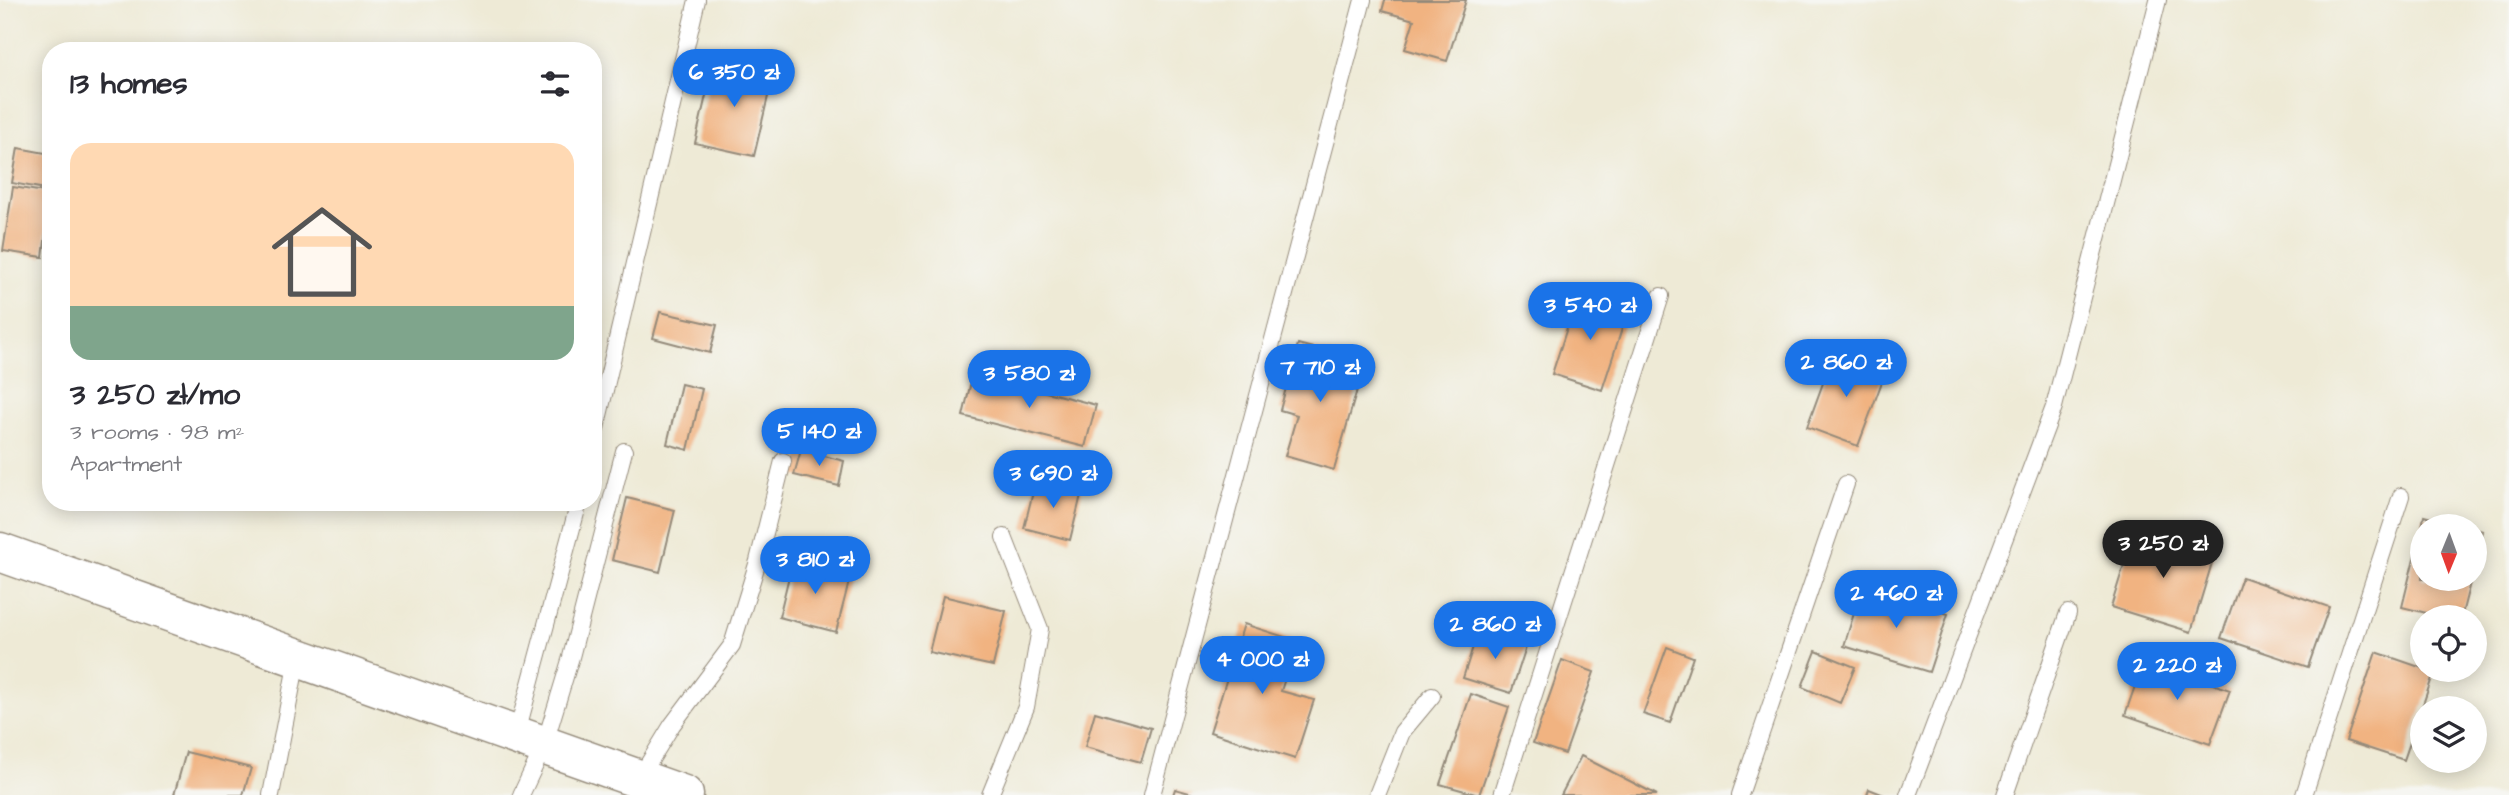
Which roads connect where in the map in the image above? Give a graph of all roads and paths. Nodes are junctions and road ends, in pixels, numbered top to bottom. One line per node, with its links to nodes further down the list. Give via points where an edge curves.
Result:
1 (697, 0): 5 (lane)
2 (1363, 0): 22 (lane)
3 (2158, 0): 26 (lane, via 2054,407)
4 (1661, 296): 24 (lane)
5 (602, 403)
6 (624, 451): 16 (lane, via 571,657)
7 (783, 461): 17 (lane, via 732,645 672,725)
8 (1846, 484): 25 (lane)
9 (2401, 496): 28 (lane)
10 (577, 511): 16 (lane)
11 (1004, 537): 21 (lane, via 1040,629 1026,707)
12 (0, 552): 14 (street)
13 (2068, 613): 27 (lane)
14 (298, 660): 16 (street); 18 (lane)
15 (1432, 696): 23 (lane, via 1402,732)
16 (530, 741): 17 (street); 19 (lane)
17 (639, 779): 20 (street)
18 (271, 795)
19 (522, 795)
20 (684, 795)
21 (990, 795)
22 (1152, 795)
23 (1377, 795)
24 (1502, 795)
25 (1740, 795)
26 (1908, 795)
27 (2005, 795)
28 (2304, 795)

